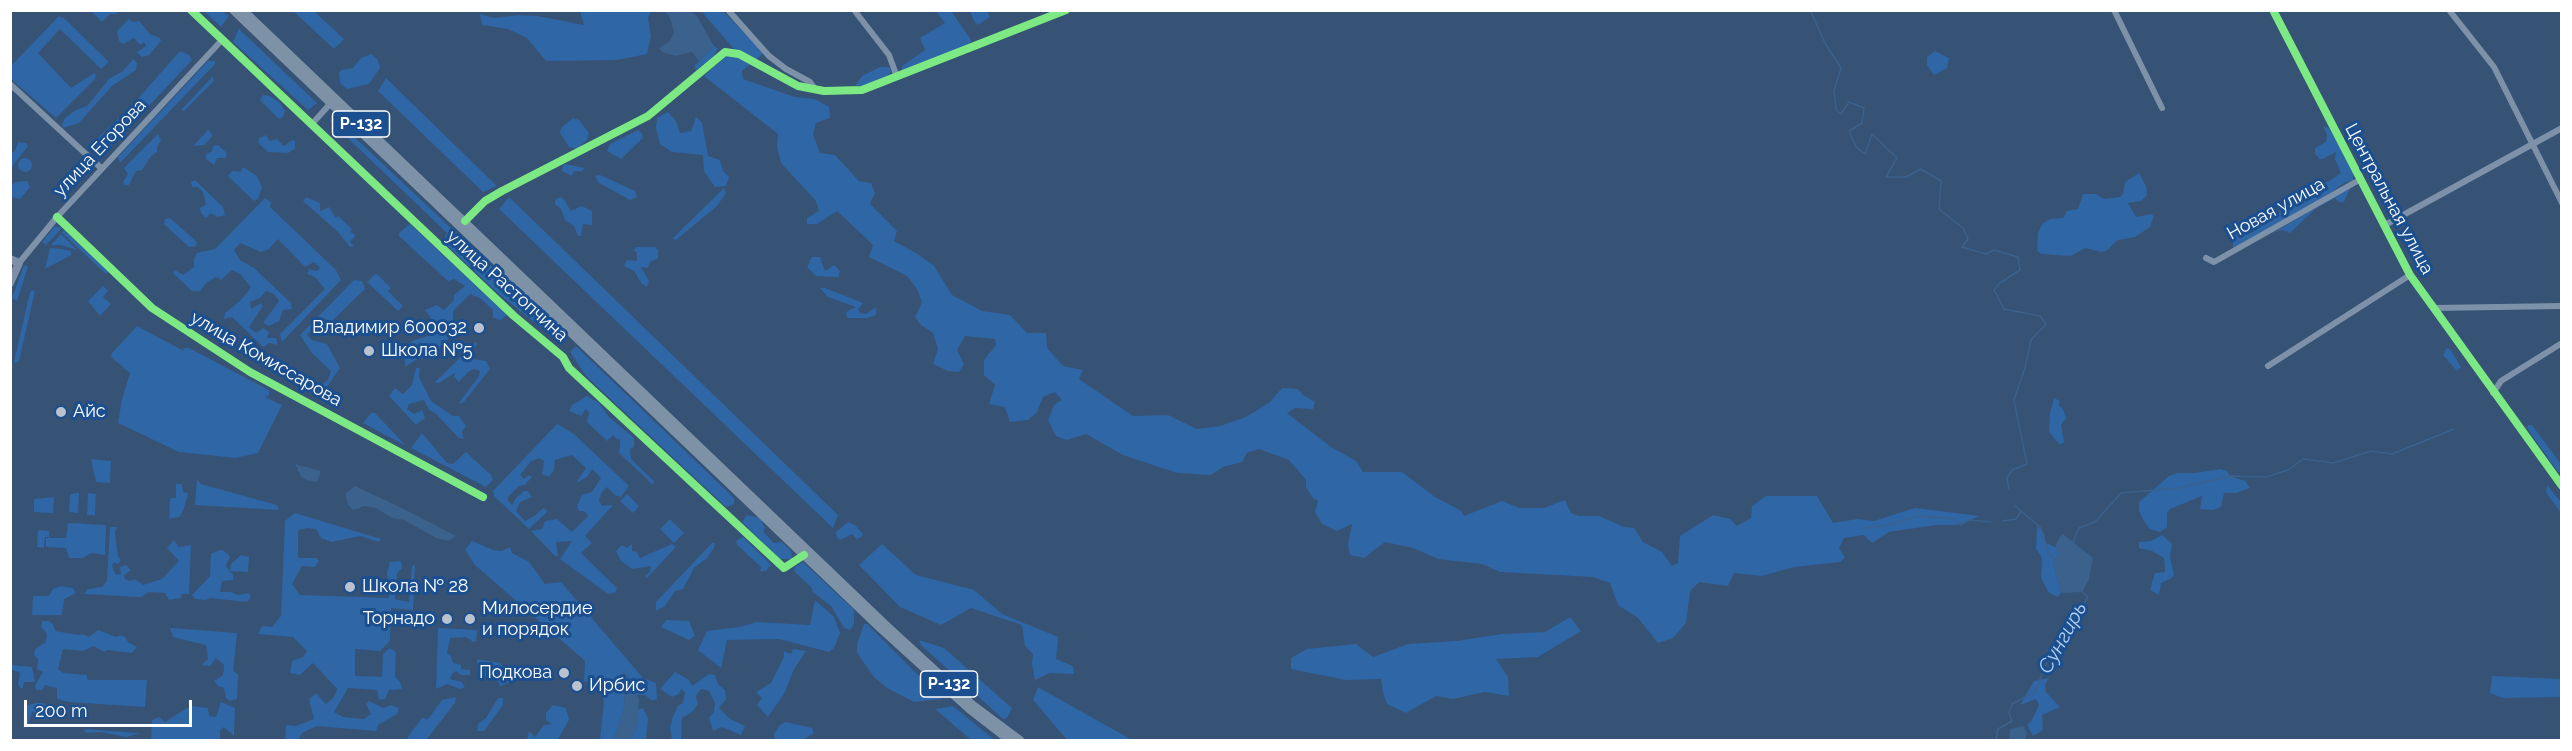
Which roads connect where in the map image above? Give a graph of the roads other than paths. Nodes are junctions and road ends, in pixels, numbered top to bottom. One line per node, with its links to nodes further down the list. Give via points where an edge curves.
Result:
1 (191, 10): 10 (street, улица Растопчина)
2 (233, 10): 14 (highway, улица Растопчина / Р-132)
3 (243, 10): 23 (highway, улица Растопчина / Р-132)
4 (728, 10): 13 (street, via 769,56 810,82)
5 (854, 10): 11 (street, via 889,55)
6 (1066, 10): 11 (street)
7 (2114, 10): 15 (street)
8 (2273, 10): 20 (street, Центральная улица)
9 (2449, 10): 18 (street, via 2494,67)
10 (222, 40): 16 (street, улица Растопчина); 19 (street, улица Егорова)
11 (897, 77): 13 (street, via 862,90)
12 (10, 84): 19 (street)
13 (814, 89): 23 (street, via 788,81 739,54 725,52 648,116 502,190)
14 (330, 104): 16 (street); 37 (highway, улица Растопчина / Р-132)
15 (2163, 108)
16 (311, 125): 37 (street, улица Растопчина, via 784,568)
17 (2562, 128): 18 (street)
18 (2533, 142): 21 (street); 24 (street)
19 (101, 168): 22 (street, улица Егорова)
20 (2361, 179): 24 (street, Центральная улица); 25 (street, Новая улица, via 2214,261)
21 (2562, 203)
22 (57, 217): 27 (street, улица Егорова); 36 (street, улица Комиссарова, via 152,309 250,372)
23 (465, 221): 39 (highway, улица Растопчина / Р-132, via 933,670)
24 (2385, 225): 28 (street, Центральная улица)
25 (2206, 258)
26 (10, 259): 27 (main road)
27 (19, 263): 29 (main road, улица Егорова)
28 (2410, 274): 31 (street, Центральная улица); 33 (street)
29 (10, 283)
30 (2562, 306): 31 (street)
31 (2433, 308): 34 (street, Центральная улица)
32 (2562, 343): 34 (street, via 2501,381)
33 (2268, 366)
34 (2493, 393): 35 (street, Центральная улица)
35 (2562, 486)
36 (483, 497)
37 (804, 555): 38 (highway, улица Растопчина / Р-132, via 937,682)
38 (1009, 741)
39 (1020, 741)

